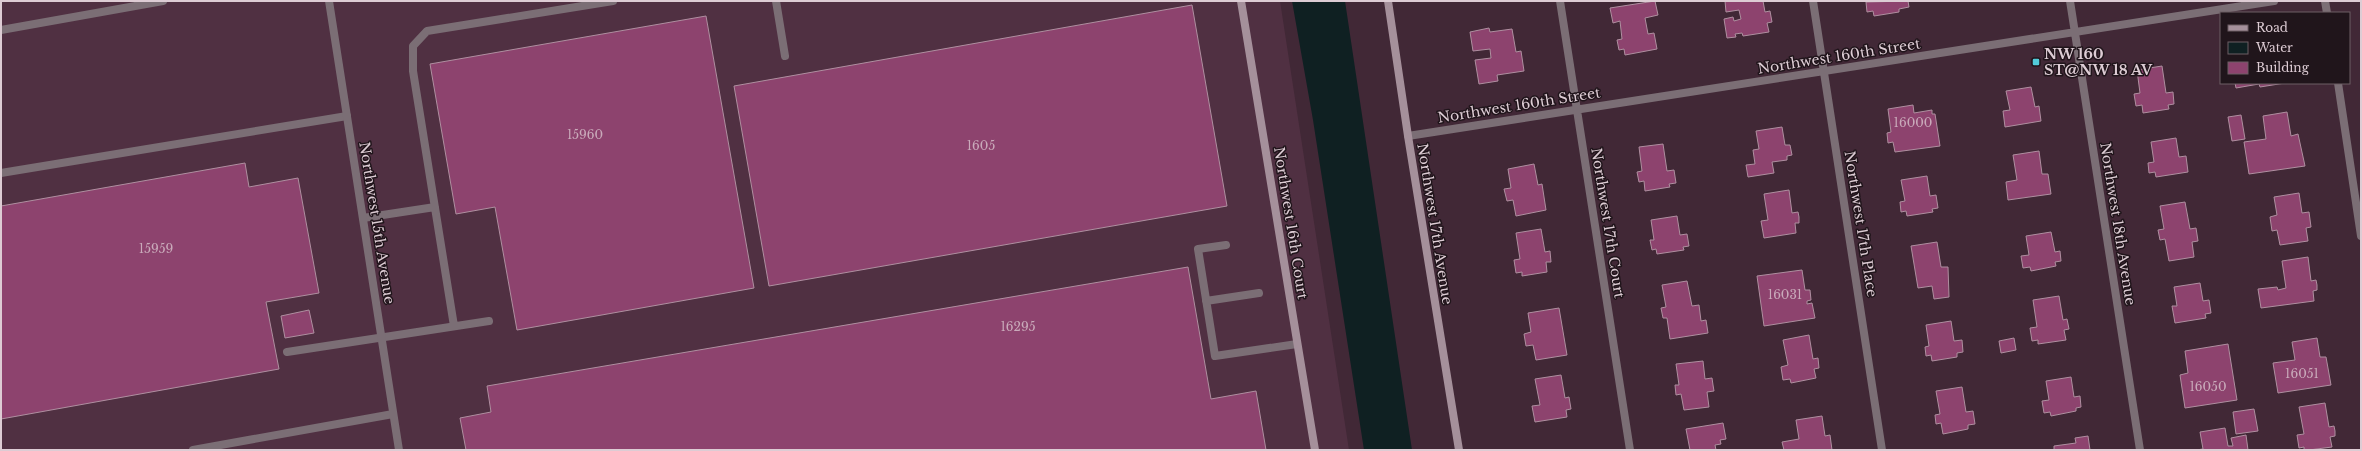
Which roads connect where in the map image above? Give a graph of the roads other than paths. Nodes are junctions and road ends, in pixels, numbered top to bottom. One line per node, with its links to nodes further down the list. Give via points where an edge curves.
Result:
1 (163, 1): 14 (street)
2 (329, 1): 20 (street, Northwest 15th Avenue)
3 (613, 1): 12 (street)
4 (776, 1): 16 (street)
5 (1241, 1): 32 (street, Northwest 16th Court)
6 (1388, 1): 21 (street, Northwest 17th Avenue)
7 (1560, 1): 19 (street, Northwest 17th Court)
8 (1813, 1): 17 (street, Northwest 17th Place)
9 (2070, 1): 15 (street, Northwest 18th Avenue)
10 (2274, 1): 15 (street, Northwest 160th Street)
11 (2325, 1): 13 (street)
12 (585, 3): 23 (street, via 427,31 413,46 413,71)
13 (2327, 12)
14 (1, 30)
15 (2075, 32): 17 (street, Northwest 160th Street); 41 (street, Northwest 18th Avenue)
16 (785, 56)
17 (1824, 71): 19 (street, Northwest 160th Street); 40 (street, Northwest 17th Place)
18 (2338, 84): 25 (street)
19 (1578, 109): 21 (street, Northwest 160th Street); 39 (street, Northwest 17th Court)
20 (347, 116): 22 (street); 24 (street, Northwest 15th Avenue)
21 (1408, 136): 38 (street, Northwest 17th Avenue)
22 (1, 173)
23 (435, 207): 24 (street); 30 (street)
24 (363, 218): 31 (street, Northwest 15th Avenue)
25 (2361, 236)
26 (1226, 245): 28 (street, via 1198,249)
27 (1259, 293): 28 (street)
28 (1206, 300): 32 (street, via 1215,356)
29 (489, 321): 30 (street)
30 (454, 326): 31 (street)
31 (381, 338): 33 (street); 34 (street, Northwest 15th Avenue)
32 (1298, 344): 37 (street, Northwest 16th Court)
33 (287, 352)
34 (393, 414): 35 (street); 36 (street, Northwest 15th Avenue)
35 (193, 450)
36 (399, 450)
37 (1315, 450)
38 (1459, 450)
39 (1630, 450)
40 (1882, 450)
41 (2140, 450)

